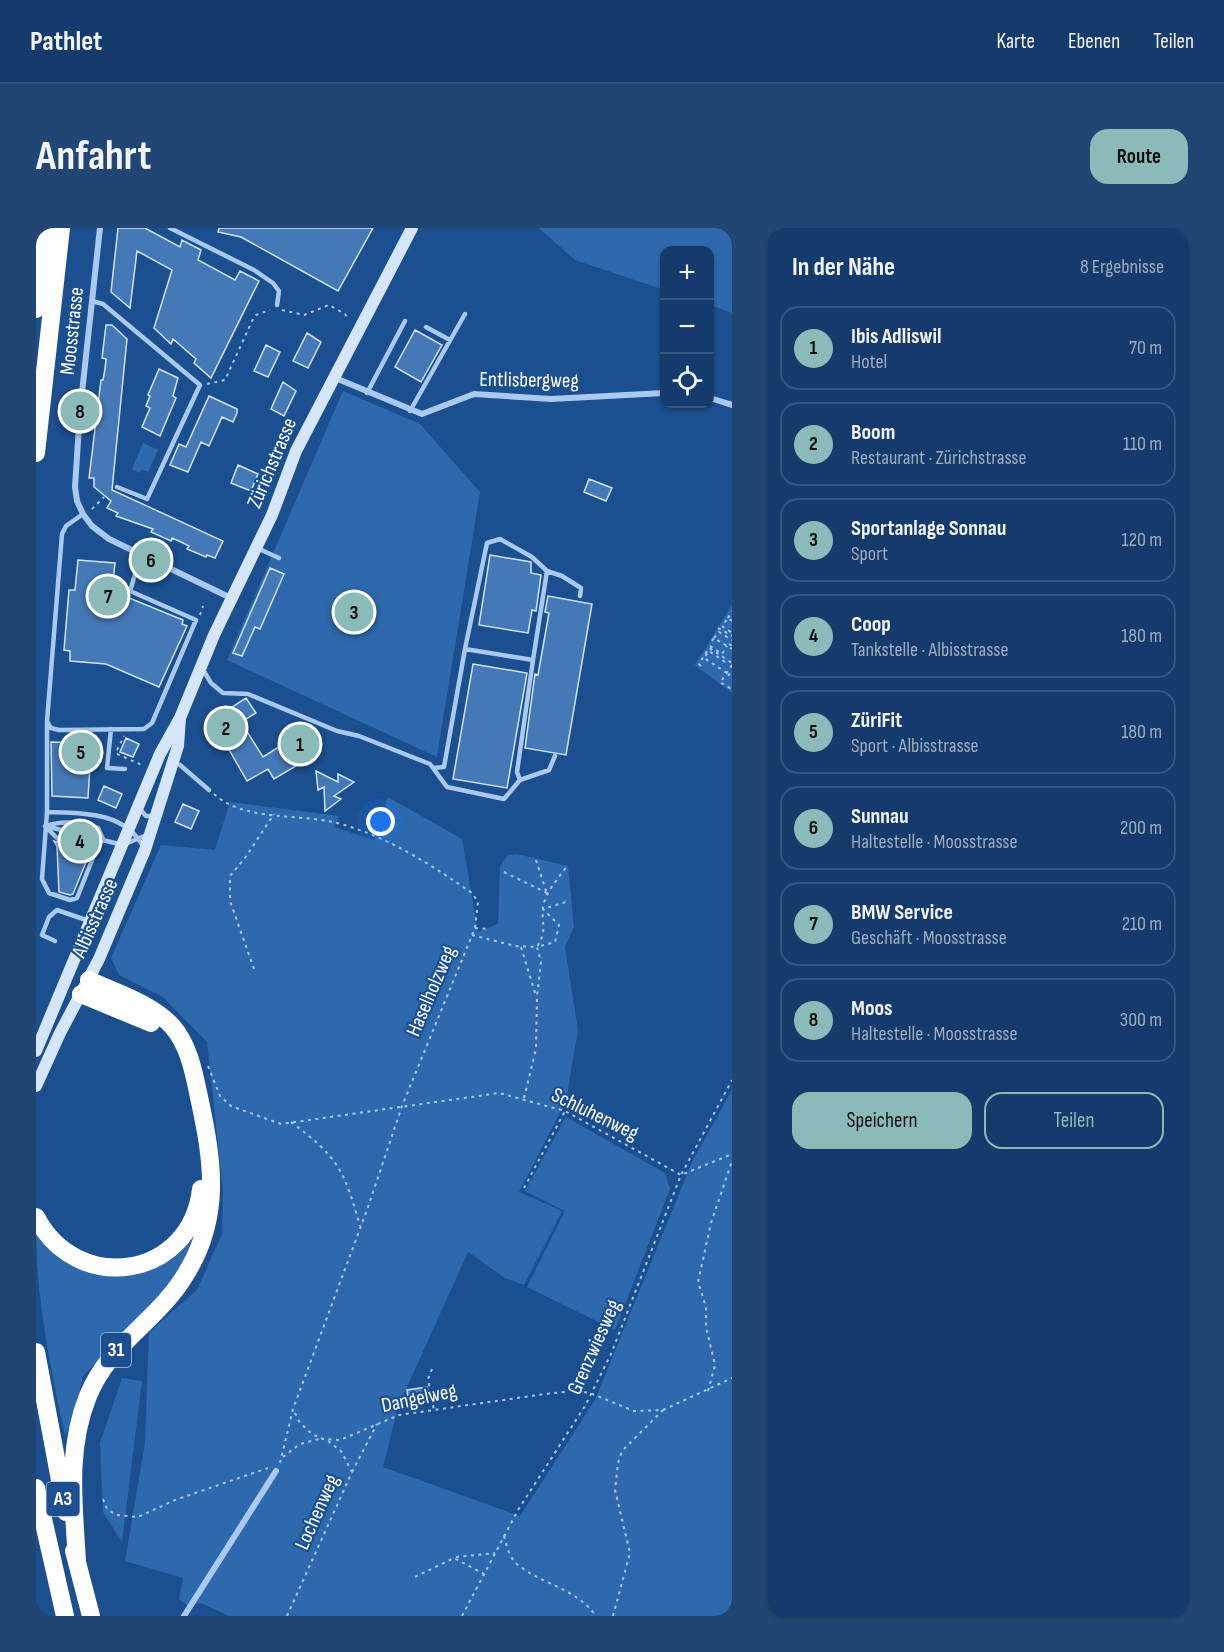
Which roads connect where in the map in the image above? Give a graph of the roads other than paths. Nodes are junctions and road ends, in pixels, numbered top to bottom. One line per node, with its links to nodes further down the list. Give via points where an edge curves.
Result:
1 (45, 228): 8 (highway)
2 (61, 228): 19 (highway)
3 (100, 228): 6 (street, Moosstrasse)
4 (170, 228): 7 (lane, via 264,276 279,291)
5 (412, 228): 13 (main road, Zürichstrasse)
6 (92, 302): 20 (lane, via 103,304 200,385 147,499); 21 (street, Moosstrasse, via 75,459 75,494)
7 (277, 305)
8 (36, 309)
9 (465, 314): 12 (lane)
10 (405, 321): 14 (lane)
11 (426, 327): 12 (lane)
12 (450, 340): 18 (lane)
13 (333, 377): 14 (street, Entlisbergweg); 22 (main road, Zürichstrasse, via 296,451)
14 (367, 393): 18 (street, Entlisbergweg)
15 (660, 393): 18 (street, Entlisbergweg, via 551,399 474,394 429,413)
16 (714, 399): 17 (street)
17 (732, 405)
18 (410, 411)
19 (36, 453)
20 (117, 487)
21 (83, 514): 23 (street, Moosstrasse, via 99,532); 32 (lane, via 66,526 62,534)
22 (257, 548): 24 (lane); 27 (main road, Zürichstrasse)
23 (141, 555): 27 (street, Moosstrasse); 33 (lane, via 130,591 196,620 152,723 144,729)
24 (279, 558)
25 (547, 571): 26 (lane, via 581,588); 28 (lane, via 532,556 500,539 488,543); 29 (lane)
26 (580, 596)
27 (232, 598): 30 (main road, Zürichstrasse)
28 (465, 649): 29 (lane); 38 (lane, via 444,767)
29 (533, 660): 40 (lane, via 517,772)
30 (201, 666): 31 (main road, Zürichstrasse); 38 (lane, via 223,693 248,694)
31 (180, 718): 34 (main road, Zürichstrasse); 35 (main road, Zürichstrasse)
32 (47, 720): 33 (lane, via 51,728 59,730); 43 (lane)
33 (111, 729): 39 (lane, via 107,768)
34 (178, 746): 35 (lane); 37 (main road, Zürichstrasse)
35 (160, 754): 42 (main road, Albisstrasse)
36 (555, 756): 40 (lane, via 549,770)
37 (177, 762): 41 (lane); 44 (main road, Albisstrasse)
38 (433, 768): 40 (lane, via 447,787 504,799)
39 (126, 769)
40 (520, 780)
41 (209, 790)
42 (138, 806): 44 (lane, via 146,816); 46 (main road, Albisstrasse)
43 (46, 812): 45 (lane); 46 (lane, via 96,814)
44 (158, 814): 47 (main road, Albisstrasse)
45 (45, 826): 48 (lane); 48 (lane, via 58,821 87,824 98,828); 50 (lane, via 60,841); 50 (lane, via 42,879 53,896 77,898)
46 (129, 828): 47 (lane); 49 (main road, Albisstrasse)
47 (145, 836): 49 (lane); 54 (main road, Albisstrasse, via 145,850)
48 (104, 839): 49 (lane); 50 (lane)
49 (123, 845): 51 (main road, Albisstrasse)
50 (96, 850)
51 (91, 922): 52 (lane, via 57,910 49,917 42,935); 53 (main road, Albisstrasse)
52 (55, 941)
53 (68, 976): 54 (main road); 55 (main road, Albisstrasse)
54 (85, 987): 56 (main road, Albisstrasse); 57 (highway, via 148,1022 170,1042 180,1063 198,1145 200,1197 192,1221 177,1242 158,1257 129,1267 98,1266 70,1255 50,1239); 61 (highway, 31, via 155,1012 176,1031 192,1069 212,1161 208,1215 192,1263 171,1294 113,1353 82,1412 73,1462)
55 (36, 1051)
56 (36, 1086)
57 (36, 1217)
58 (36, 1352): 61 (highway, A3)
59 (272, 1470): 64 (street)
60 (36, 1488): 62 (highway, A3)
61 (77, 1562): 63 (highway, A3)
62 (65, 1616)
63 (91, 1616)
64 (184, 1616)

